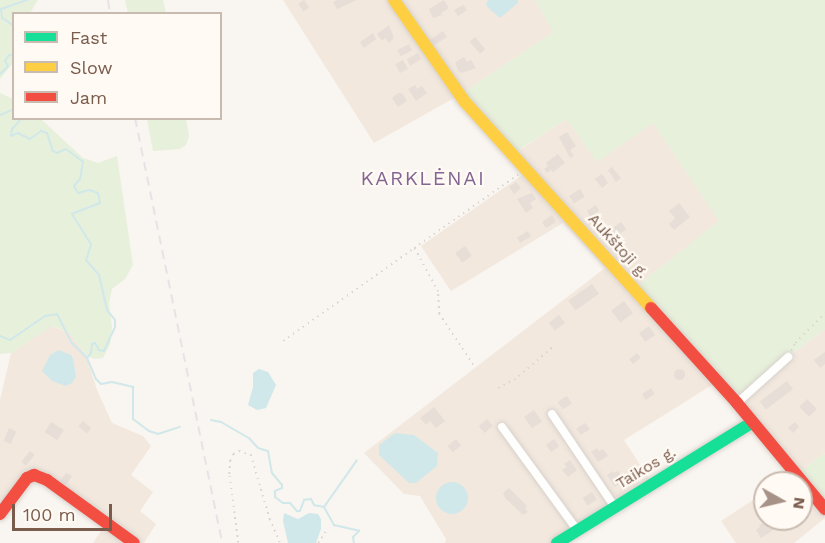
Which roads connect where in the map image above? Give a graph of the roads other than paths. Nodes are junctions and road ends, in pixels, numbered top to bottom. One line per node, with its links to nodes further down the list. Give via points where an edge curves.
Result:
1 (394, 0): 3 (street, Aukštoji g., via 465,102)
2 (788, 357): 3 (street)
3 (737, 403): 5 (street, Aukštoji g.)
4 (552, 414): 7 (street)
5 (753, 422): 7 (street, Taikos g.); 8 (street, Aukštoji g.)
6 (502, 427): 10 (street)
7 (614, 506): 10 (street, Taikos g.)
8 (825, 509)
9 (0, 514): 11 (street, via 27,477 34,475 47,480)
10 (577, 530): 12 (street, Taikos g.)
11 (134, 543)
12 (557, 543)

